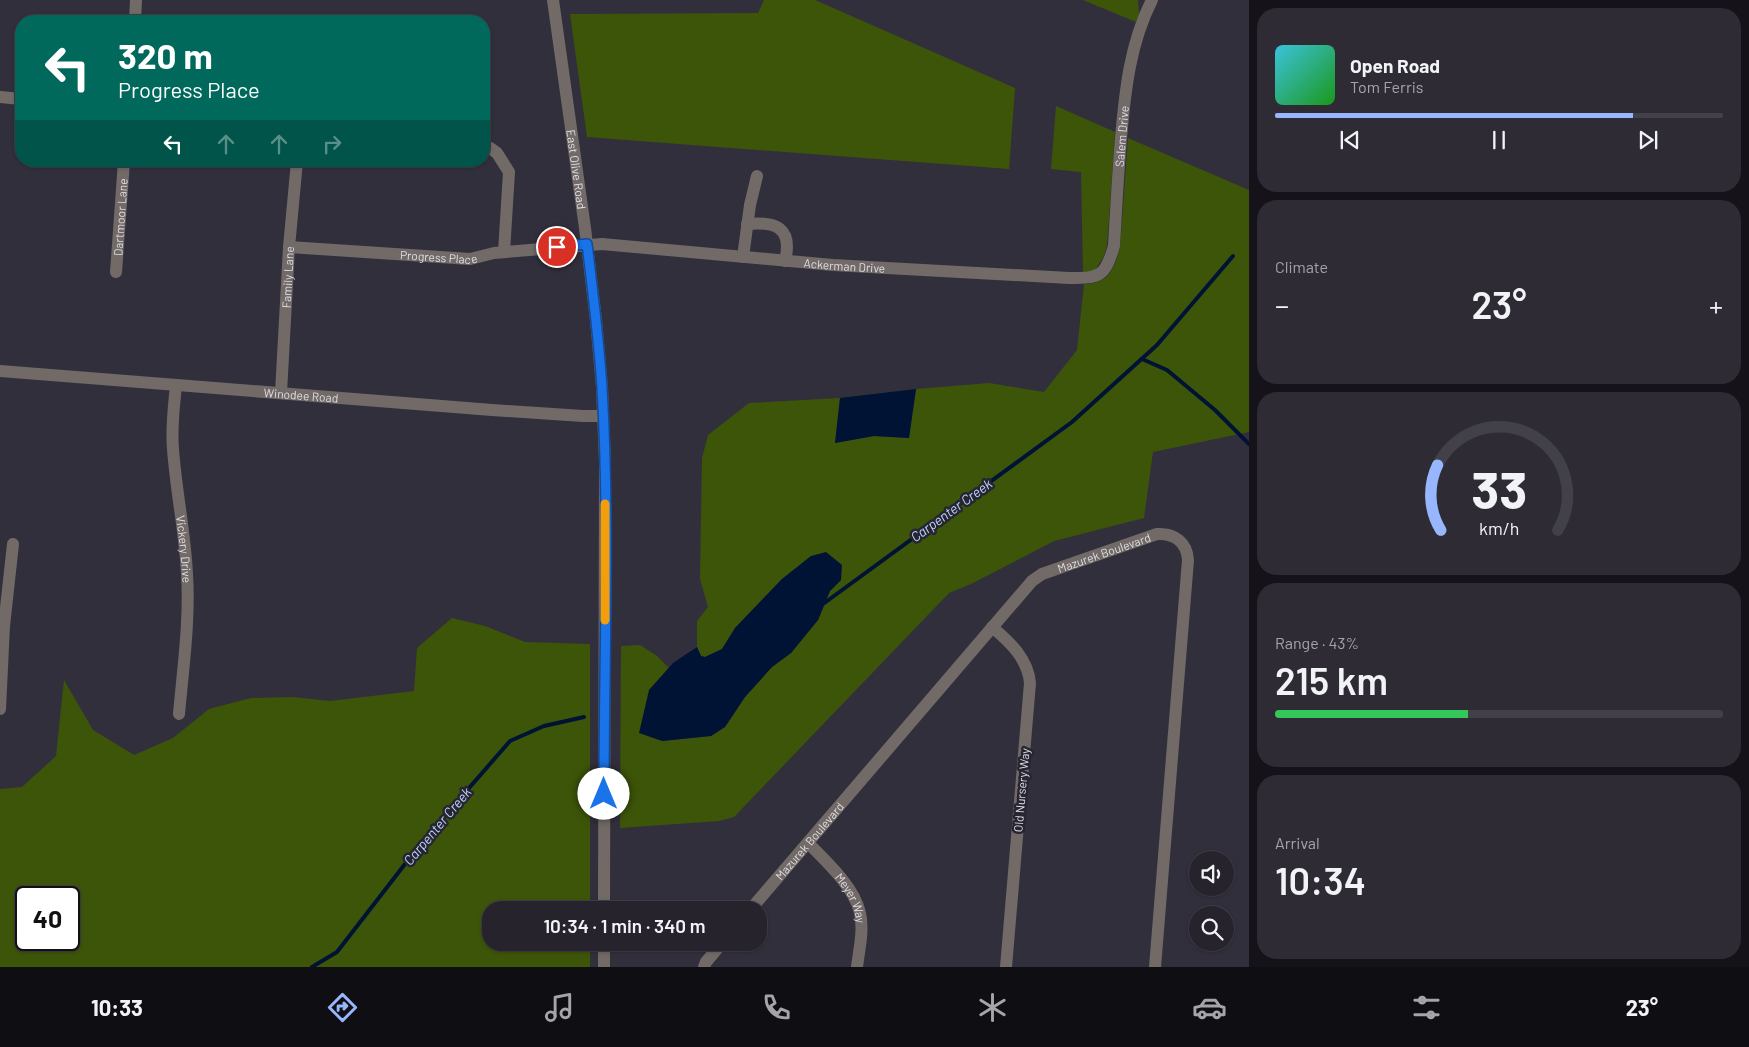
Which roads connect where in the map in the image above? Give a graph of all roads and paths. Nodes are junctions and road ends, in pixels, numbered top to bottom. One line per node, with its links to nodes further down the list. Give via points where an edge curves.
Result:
1 (136, 0): 4 (street)
2 (553, 0): 12 (street, East Olive Road)
3 (1152, 0): 18 (street, Salem Drive, via 1130,62 1114,246)
4 (135, 15)
5 (0, 97): 6 (street)
6 (15, 98)
7 (490, 149): 14 (street, via 497,153 509,172)
8 (124, 167): 17 (street, Dartmoor Lane)
9 (296, 167): 13 (street, Family Lane)
10 (757, 176): 11 (street)
11 (747, 224): 15 (street); 16 (street, via 767,223 785,234 788,241)
12 (587, 244): 14 (street, Progress Place); 15 (street, Ackerman Drive); 22 (street, East Olive Road)
13 (289, 247): 14 (street, Progress Place, via 470,259); 21 (street, Family Lane)
14 (504, 252)
15 (743, 257): 16 (street, Ackerman Drive)
16 (785, 261): 18 (street, Ackerman Drive, via 1069,278 1091,278)
17 (116, 272)
18 (1101, 273)
19 (0, 371): 20 (street, Winodee Road)
20 (176, 384): 21 (street, Winodee Road); 26 (street, Vickery Drive, via 173,447 188,583)
21 (281, 393): 22 (street, Winodee Road)
22 (603, 416): 28 (street, East Olive Road)
23 (13, 544): 25 (street, via 4,626)
24 (992, 627): 27 (street, Mazurek Boulevard); 35 (street, Old Nursery Way, via 1025,662 1030,683); 36 (street, Mazurek Boulevard, via 1042,574 1157,534 1174,536 1185,548 1188,560)
25 (0, 709)
26 (179, 714)
27 (808, 843): 29 (street, Mazurek Boulevard); 34 (street, Meyer Way, via 858,903 861,925)
28 (604, 901)
29 (758, 901)
30 (604, 951): 32 (street)
31 (714, 951): 33 (street)
32 (604, 967)
33 (704, 967)
34 (858, 967)
35 (1006, 967)
36 (1155, 967)

